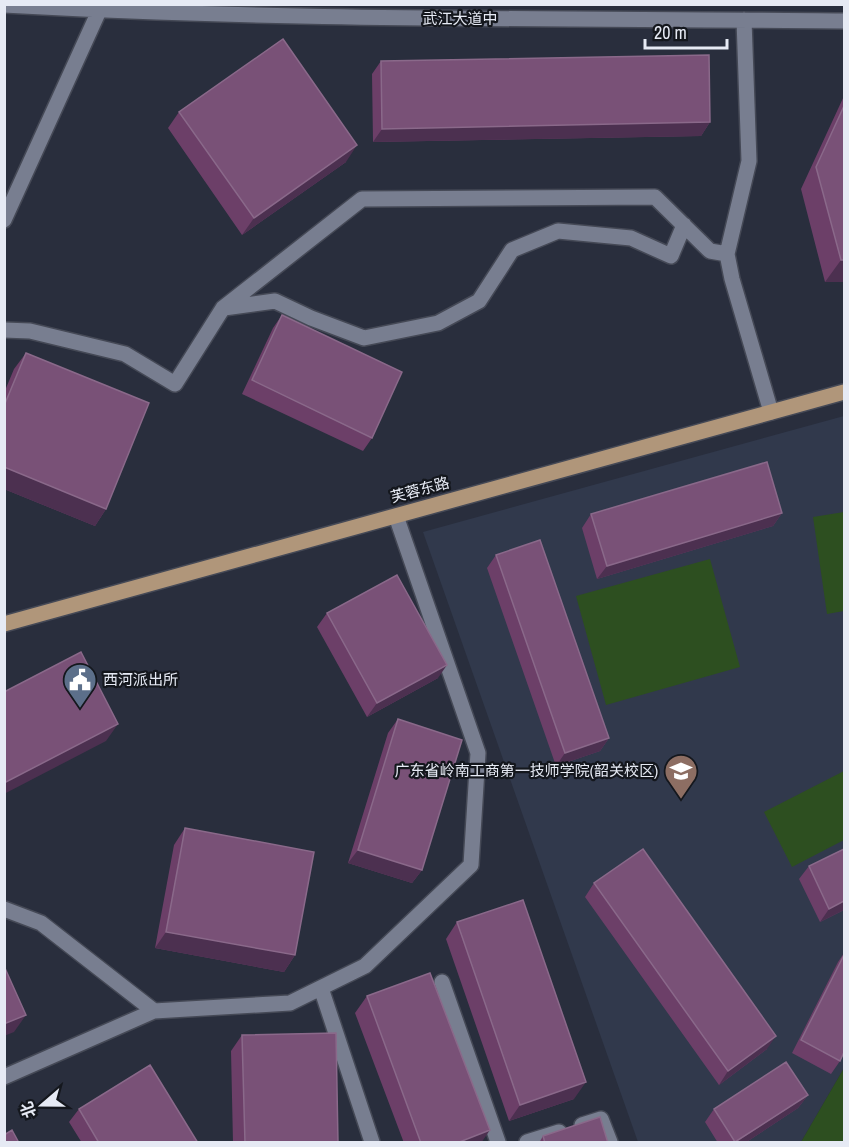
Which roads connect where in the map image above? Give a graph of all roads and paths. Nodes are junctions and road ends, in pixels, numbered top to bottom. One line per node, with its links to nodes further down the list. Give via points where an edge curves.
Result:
1 (4, 5): 2 (street, 武江大道中)
2 (99, 11): 3 (street, 武江大道中, via 420,19); 5 (street)
3 (744, 20): 4 (street, 武江大道中); 7 (street, via 749,161)
4 (844, 21)
5 (4, 220)
6 (684, 225): 7 (street, via 710,251); 8 (street, via 655,197 362,198); 8 (street, via 671,256 631,238 558,231 512,250 479,301 438,323 364,338 275,301)
7 (727, 254): 11 (street)
8 (223, 308): 9 (street, via 175,384 125,354 30,332)
9 (4, 330)
10 (844, 392): 11 (main road, 芙蓉东路)
11 (771, 412): 12 (main road, 芙蓉东路)
12 (396, 516): 13 (main road, 芙蓉东路); 16 (street, via 478,753 471,865 365,966)
13 (4, 624)
14 (4, 909): 17 (street, via 41,923)
15 (442, 982): 20 (street)
16 (321, 988): 17 (street, via 290,1003); 19 (street)
17 (154, 1011): 18 (street)
18 (4, 1077)
19 (372, 1143)
20 (498, 1143)
21 (527, 1143): 22 (street, via 601,1119)
22 (610, 1143)

